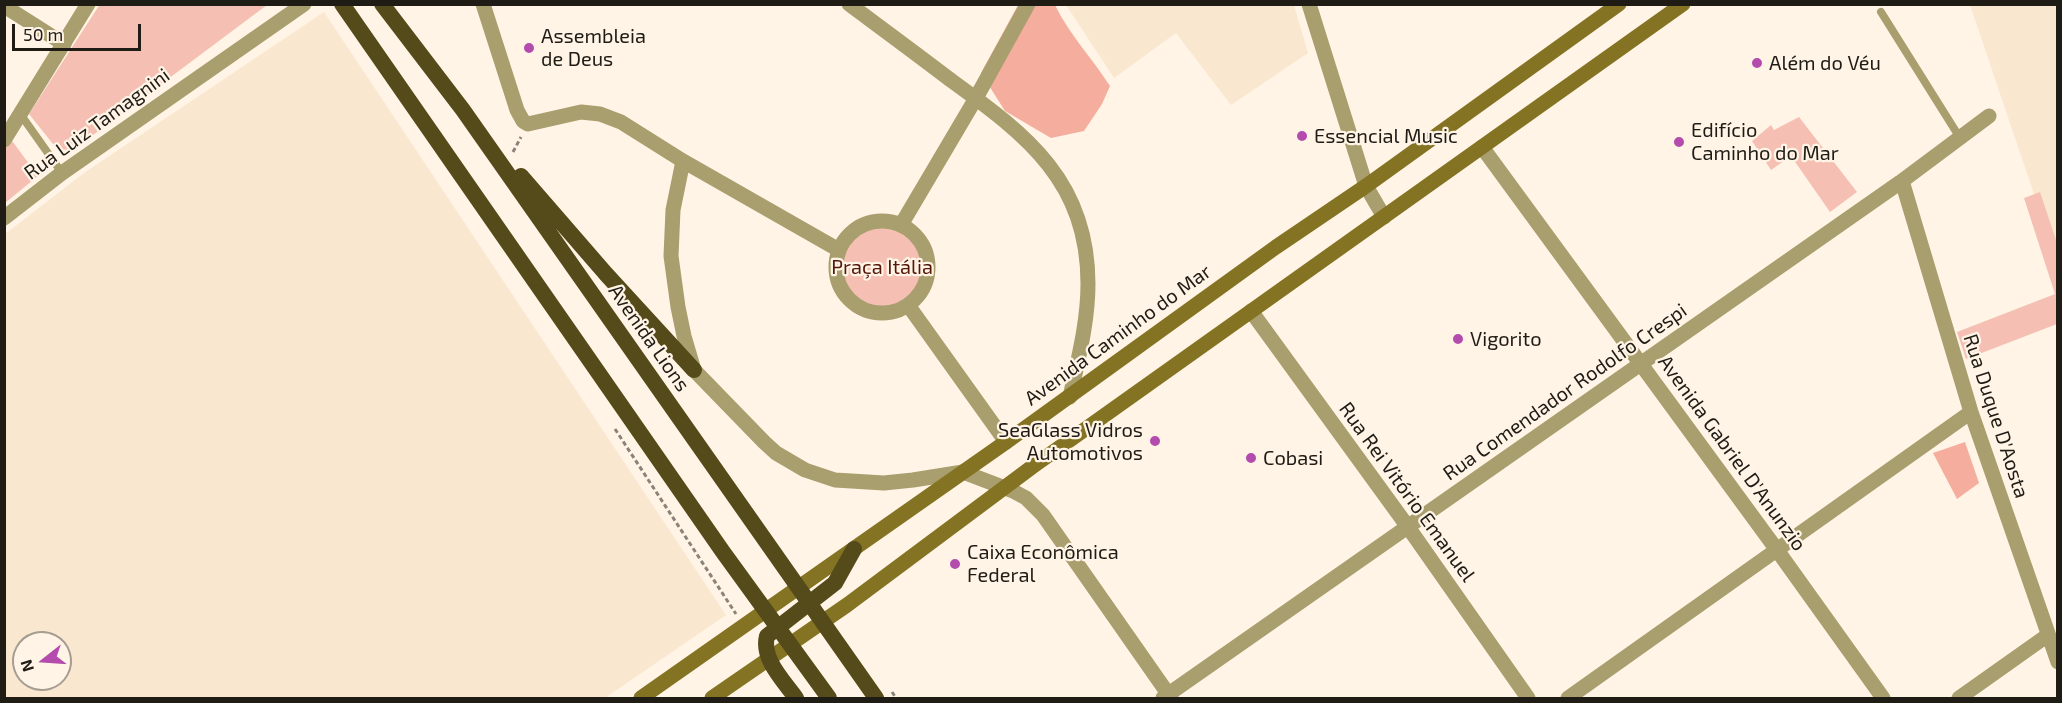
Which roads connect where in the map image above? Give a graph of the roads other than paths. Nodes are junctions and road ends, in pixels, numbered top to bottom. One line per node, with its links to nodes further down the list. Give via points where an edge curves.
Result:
1 (88, 4): 13 (street)
2 (304, 4): 22 (street, Rua Luiz Tamagnini)
3 (342, 4): 48 (highway)
4 (382, 4): 15 (highway, Avenida Lions)
5 (483, 4): 21 (street, via 523,121 528,124 581,112 600,114 632,128)
6 (849, 4): 14 (street)
7 (1028, 4): 14 (street)
8 (1309, 4): 24 (street)
9 (1619, 4): 24 (main road, Avenida Caminho do Mar)
10 (1683, 4): 20 (main road)
11 (4, 6): 13 (street)
12 (1881, 12): 18 (lane)
13 (64, 44): 16 (street)
14 (976, 98): 27 (street); 33 (street, via 1041,154 1068,194 1078,218 1087,258 1087,313)
15 (463, 110): 32 (highway); 49 (highway, Avenida Lions)
16 (21, 115): 19 (street); 22 (lane)
17 (1989, 116): 18 (street, Rua Comendador Rodolfo Crespi)
18 (1960, 138): 23 (street, Rua Comendador Rodolfo Crespi)
19 (4, 140)
20 (1482, 147): 25 (main road); 31 (street, Avenida Gabriel D'Anunzio)
21 (683, 160): 28 (street); 32 (street, via 673,210 671,256 678,306)
22 (62, 173): 26 (street, Rua Luiz Tamagnini)
23 (1902, 181): 31 (street, Rua Comendador Rodolfo Crespi); 34 (street, Rua Duque D'Aosta)
24 (1366, 186): 25 (street); 33 (main road, Avenida Caminho do Mar)
25 (1384, 217): 30 (main road)
26 (4, 218)
27 (901, 225): 28 (street, via 872,222 847,237); 29 (street, via 913,232 927,256 926,284)
28 (839, 250): 29 (street, via 838,279 854,303 880,313)
29 (908, 305): 35 (street)
30 (1251, 311): 37 (main road); 38 (street, Rua Rei Vitório Emanuel)
31 (1641, 364): 38 (street, Rua Comendador Rodolfo Crespi); 40 (street, Avenida Gabriel D'Anunzio)
32 (694, 370): 36 (street, via 776,453 820,476 884,483)
33 (1070, 397): 35 (main road, Avenida Caminho do Mar)
34 (1971, 412): 40 (street); 41 (street, Rua Duque D'Aosta)
35 (1006, 442): 36 (main road, Avenida Caminho do Mar)
36 (963, 472): 37 (street); 39 (main road, Avenida Caminho do Mar)
37 (1004, 487): 42 (main road); 44 (street, via 1026,498 1043,515)
38 (1408, 527): 44 (street, Rua Comendador Rodolfo Crespi); 50 (street, Rua Rei Vitório Emanuel)
39 (854, 549): 42 (highway, via 827,590 767,636 765,647); 45 (main road, Avenida Caminho do Mar)
40 (1777, 550): 51 (street); 52 (street, Avenida Gabriel D'Anunzio)
41 (2048, 635): 43 (street, Rua Duque D'Aosta); 53 (street)
42 (774, 656): 46 (main road); 47 (highway)
43 (2058, 662)
44 (1167, 697)
45 (641, 699)
46 (712, 699)
47 (796, 699)
48 (829, 699)
49 (876, 699)
50 (1528, 699)
51 (1568, 699)
52 (1883, 699)
53 (1959, 699)

